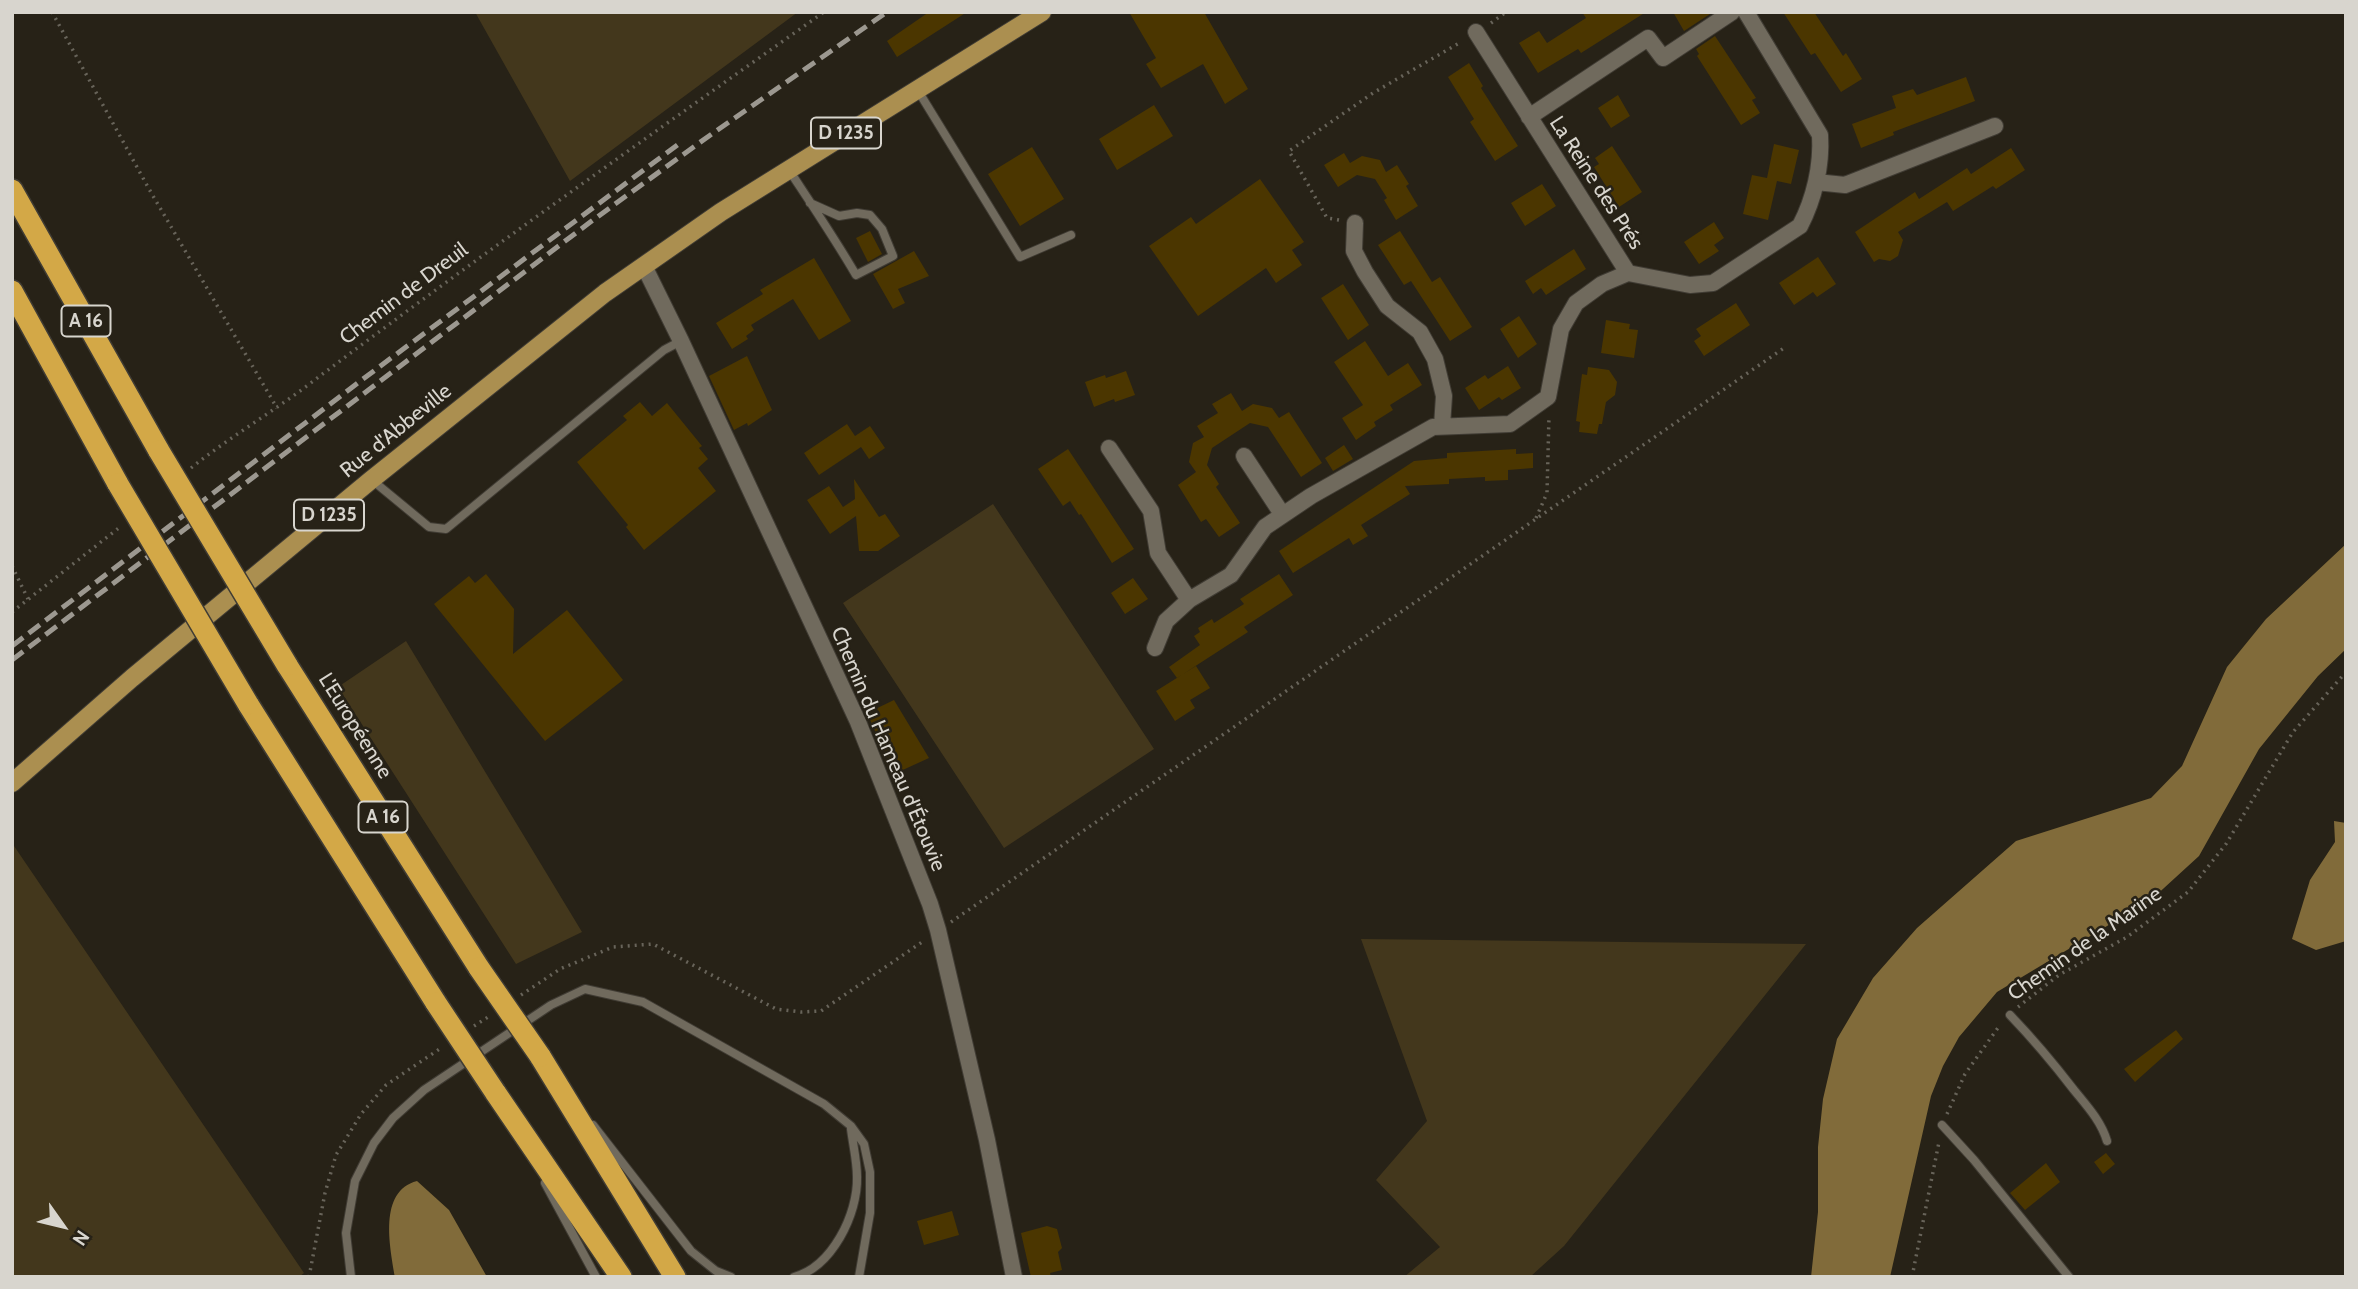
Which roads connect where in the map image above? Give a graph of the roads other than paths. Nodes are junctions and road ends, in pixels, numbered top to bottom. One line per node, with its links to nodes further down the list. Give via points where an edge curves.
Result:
1 (1041, 12): 5 (main road, D 1235)
2 (1732, 12): 6 (street, La Reine des Prés, via 1663,58 1648,38)
3 (1746, 12): 9 (street, via 1820,135)
4 (1476, 32): 6 (street, La Reine des Prés)
5 (917, 89): 8 (main road, D 1235); 13 (lane, via 1020,257)
6 (1528, 117): 15 (street, La Reine des Prés)
7 (1995, 126): 9 (street, via 1845,185)
8 (788, 169): 11 (lane); 14 (main road, D 1235)
9 (1816, 182): 15 (street, via 1800,226 1713,283 1690,285)
10 (12, 190): 27 (highway, L'Européenne / A 16, bridge, via 159,451 287,665)
11 (810, 203): 11 (lane, via 839,216 870,215 882,229 893,256 856,275)
12 (1354, 223): 18 (street, via 1354,251 1365,272 1387,306 1420,332 1435,359 1444,396)
13 (1071, 235)
14 (649, 262): 17 (street, Chemin du Hameau d'Étouvie); 21 (main road, Rue d'Abbeville / D 1235, via 559,327)
15 (1628, 273): 18 (street, via 1576,303 1561,329 1548,397 1510,424)
16 (12, 291): 28 (highway, A 16, bridge, via 118,484 248,704)
17 (681, 341): 21 (lane, via 664,350 446,529 429,527); 39 (street, Chemin du Hameau d'Étouvie, via 858,722 930,904 987,1140)
18 (1442, 426): 22 (street)
19 (1109, 448): 23 (street, via 1151,511 1158,553)
20 (1244, 456): 22 (street)
21 (371, 480): 25 (main road, Rue d'Abbeville / D 1235)
22 (1282, 514): 23 (street, via 1265,527 1231,575)
23 (1189, 600): 24 (street, via 1166,621)
24 (1155, 648)
25 (12, 783)
26 (2010, 1015): 31 (lane, via 2085,1104)
27 (540, 1056): 35 (highway, L'Européenne / A 16); 36 (lane, via 691,1251)
28 (495, 1092): 33 (lane); 34 (highway, A 16)
29 (1942, 1125): 40 (lane)
30 (851, 1126): 32 (lane, via 824,1104 643,1002 585,989 551,1005 424,1090 393,1118 355,1181 346,1233); 37 (lane, via 858,1180 850,1215 840,1240 822,1259); 38 (lane, via 864,1144 870,1172 870,1213)
31 (2107, 1141)
32 (351, 1277)
33 (596, 1277)
34 (621, 1277)
35 (675, 1277)
36 (730, 1277)
37 (794, 1277)
38 (859, 1277)
39 (1014, 1277)
40 (2069, 1277)

